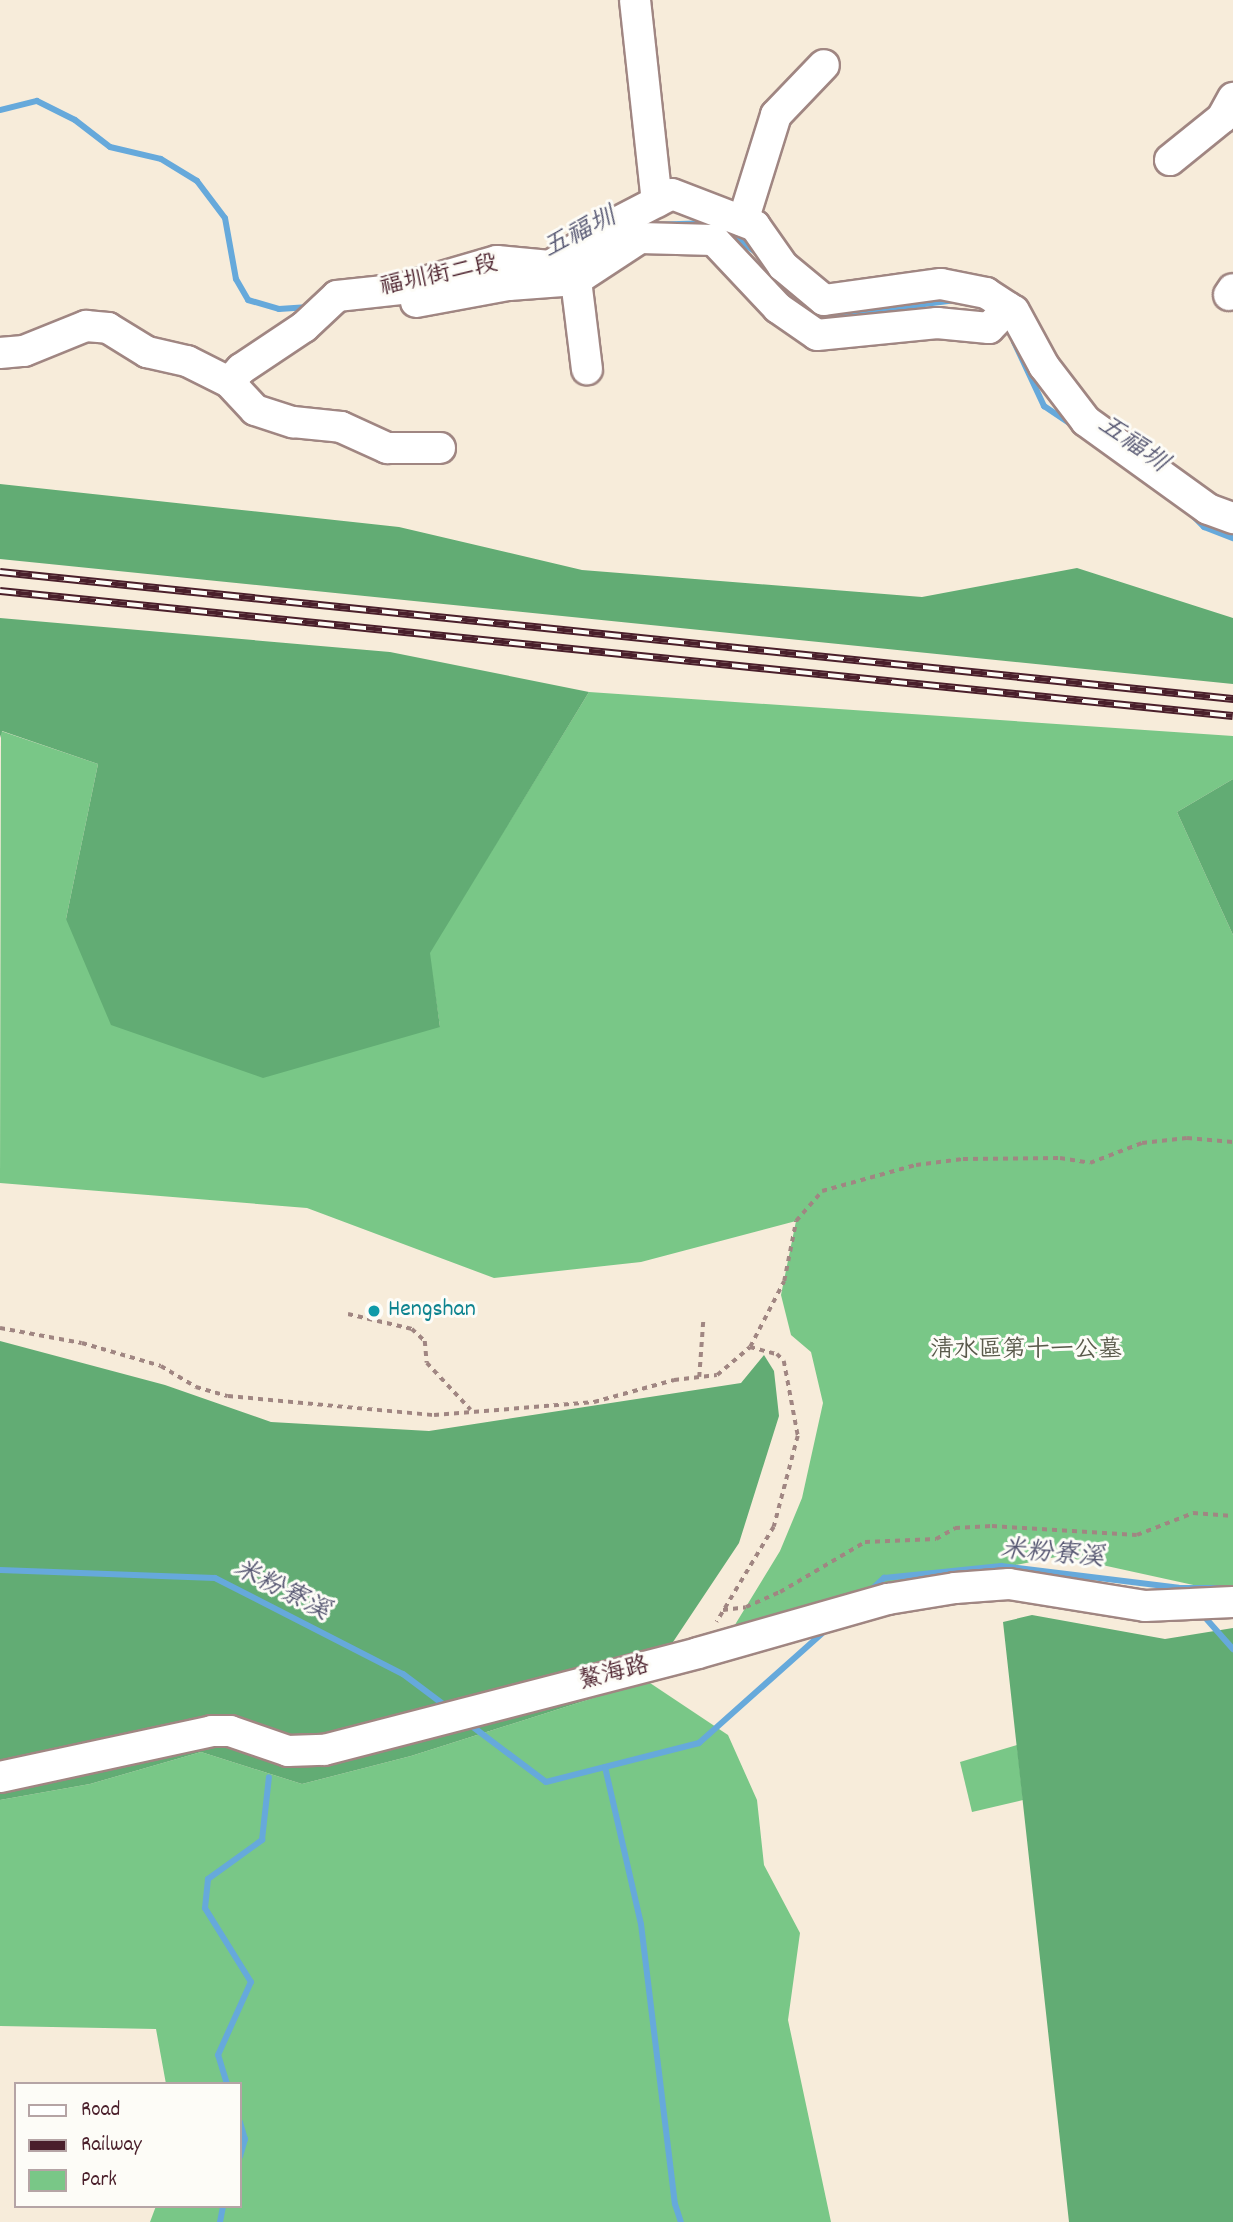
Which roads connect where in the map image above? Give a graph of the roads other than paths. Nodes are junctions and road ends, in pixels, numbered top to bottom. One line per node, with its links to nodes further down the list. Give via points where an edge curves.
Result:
1 (635, 0): 5 (lane)
2 (824, 65): 6 (lane, via 776,115)
3 (1229, 116): 4 (lane)
4 (1170, 160)
5 (657, 202): 6 (lane, 福圳街二段, via 673,194); 9 (lane, 福圳街二段, via 550,266 497,261 401,289 337,296)
6 (743, 221): 8 (lane, 福圳街二段, via 755,226 783,266 824,300 941,284 986,293)
7 (576, 280): 8 (lane, via 640,238 714,240 778,308 817,335 937,323 989,328); 9 (lane, via 509,285); 11 (lane)
8 (1008, 308): 14 (lane, 福圳街二段, via 1086,421 1208,509)
9 (309, 321): 12 (lane, 福圳街二段, via 241,369)
10 (0, 353): 12 (lane, via 24,351 86,327 108,328 148,352 187,361)
11 (587, 369)
12 (229, 383): 13 (lane, via 255,410 267,414 341,427 387,448)
13 (440, 448)
14 (1233, 519)
15 (1233, 1602): 16 (lane, 鰲海路, via 1145,1606 1009,1584 955,1588 888,1598 698,1653 324,1750 288,1751 230,1731 212,1731)
16 (0, 1777)

